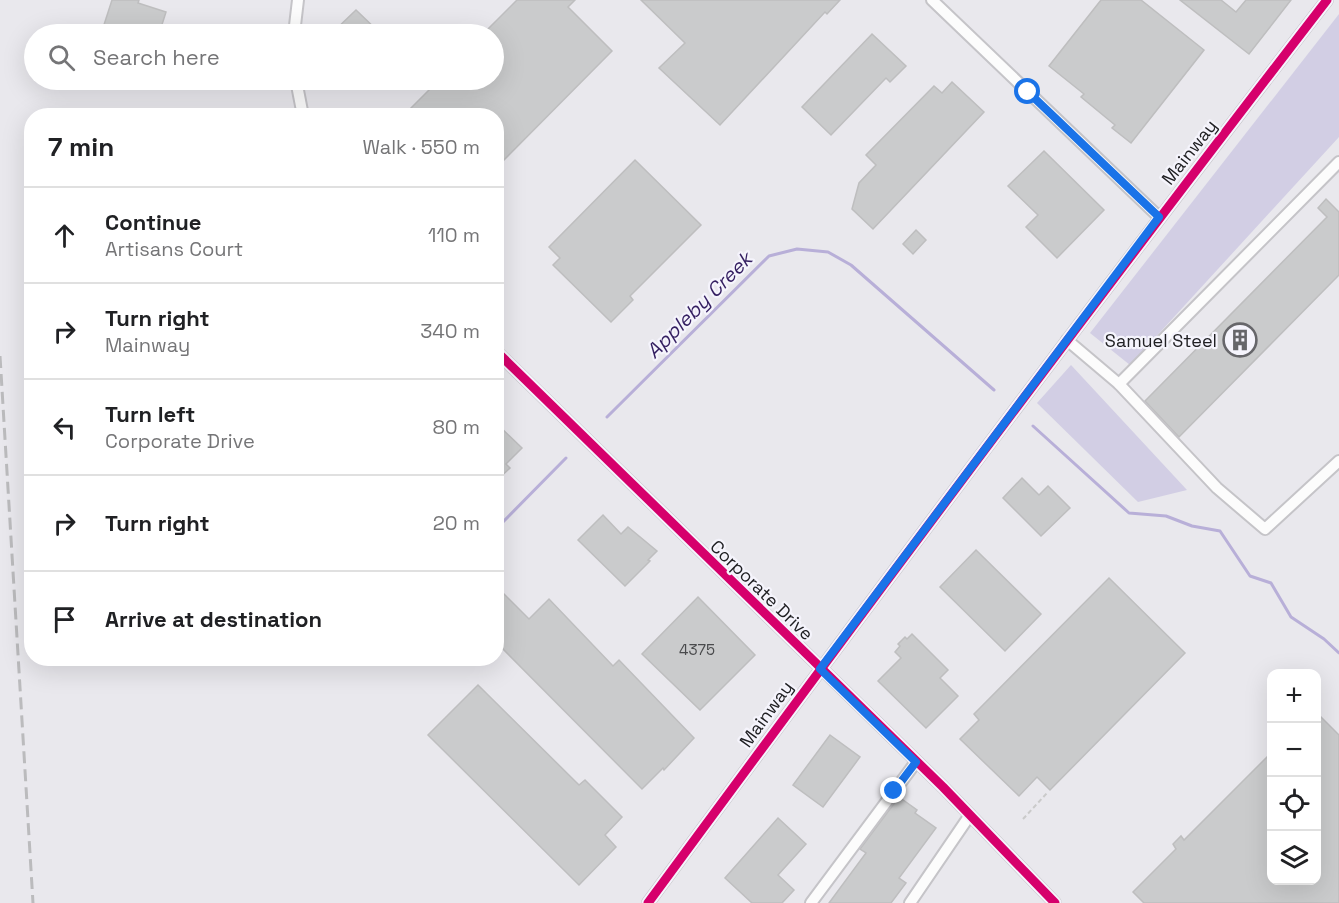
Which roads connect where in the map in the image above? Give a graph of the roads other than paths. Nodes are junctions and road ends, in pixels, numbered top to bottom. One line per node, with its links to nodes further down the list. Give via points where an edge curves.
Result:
1 (298, 0): 4 (street)
2 (932, 0): 8 (street)
3 (1327, 0): 8 (street, Mainway)
4 (295, 24)
5 (298, 90): 6 (street)
6 (301, 108)
7 (1339, 162): 11 (street)
8 (1159, 217): 9 (street, Mainway)
9 (1067, 340): 11 (street); 13 (street, Mainway)
10 (504, 359): 13 (street, Corporate Drive)
11 (1119, 384): 12 (street, via 1217,488 1264,529)
12 (1339, 461)
13 (820, 669): 14 (street, Corporate Drive); 16 (street, Mainway)
14 (916, 762): 15 (street, Corporate Drive); 17 (street)
15 (970, 815): 18 (street); 19 (street, Corporate Drive)
16 (648, 903)
17 (811, 903)
18 (910, 903)
19 (1055, 903)

